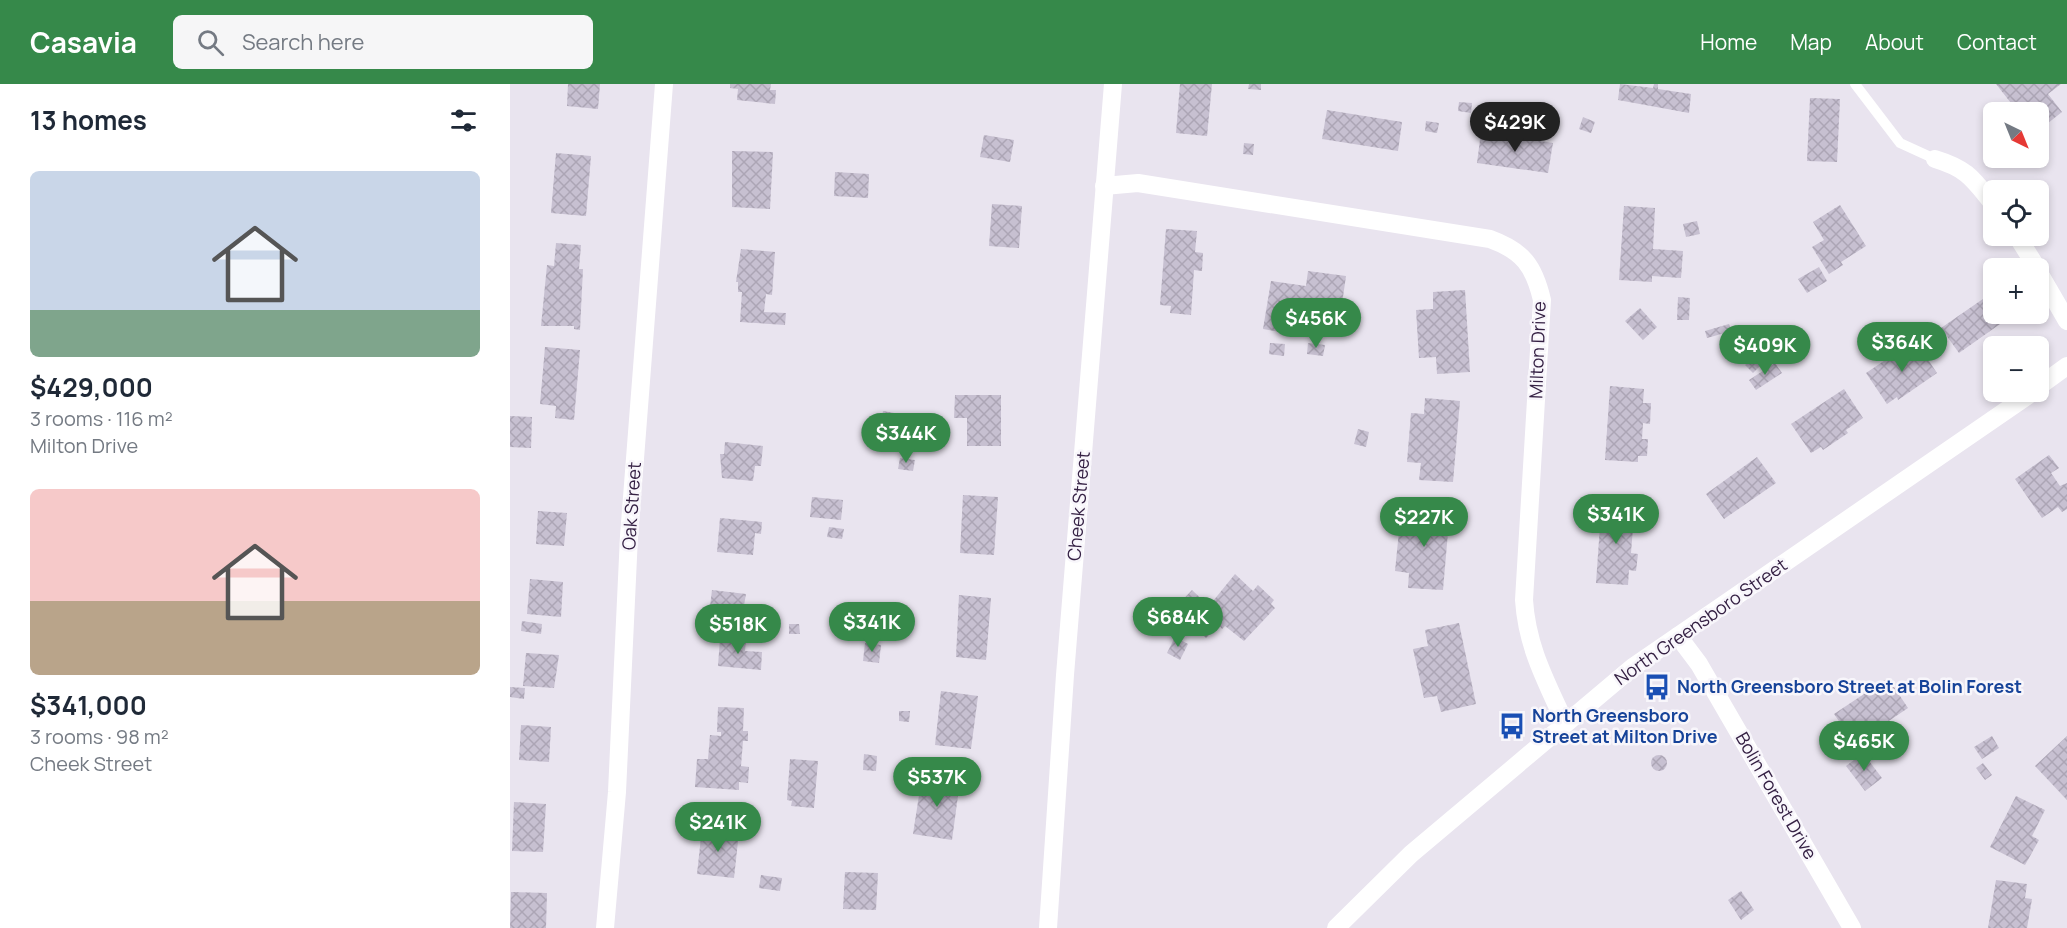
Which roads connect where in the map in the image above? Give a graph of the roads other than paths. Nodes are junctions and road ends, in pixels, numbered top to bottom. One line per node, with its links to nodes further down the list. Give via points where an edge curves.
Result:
1 (664, 84): 14 (street, Oak Street, via 629,536 617,792)
2 (1113, 84): 5 (street, Cheek Street)
3 (1855, 84): 4 (lane, via 1900,143)
4 (1935, 159): 6 (street, via 1958,166)
5 (1104, 186): 13 (street, Milton Drive, via 1138,183 1490,239 1508,246 1526,261 1536,277 1542,300 1524,600 1526,628 1534,656); 15 (street, Cheek Street)
6 (1983, 191)
7 (2049, 289): 8 (street)
8 (2067, 321)
9 (2067, 366): 10 (street)
10 (2049, 379)
11 (2018, 402): 12 (street, North Greensboro Street)
12 (1678, 636): 13 (street, North Greensboro Street); 17 (street, Bolin Forest Drive, via 1699,664)
13 (1565, 723): 16 (street, North Greensboro Street, via 1411,854)
14 (604, 928)
15 (1048, 928)
16 (1336, 928)
17 (1852, 928)

